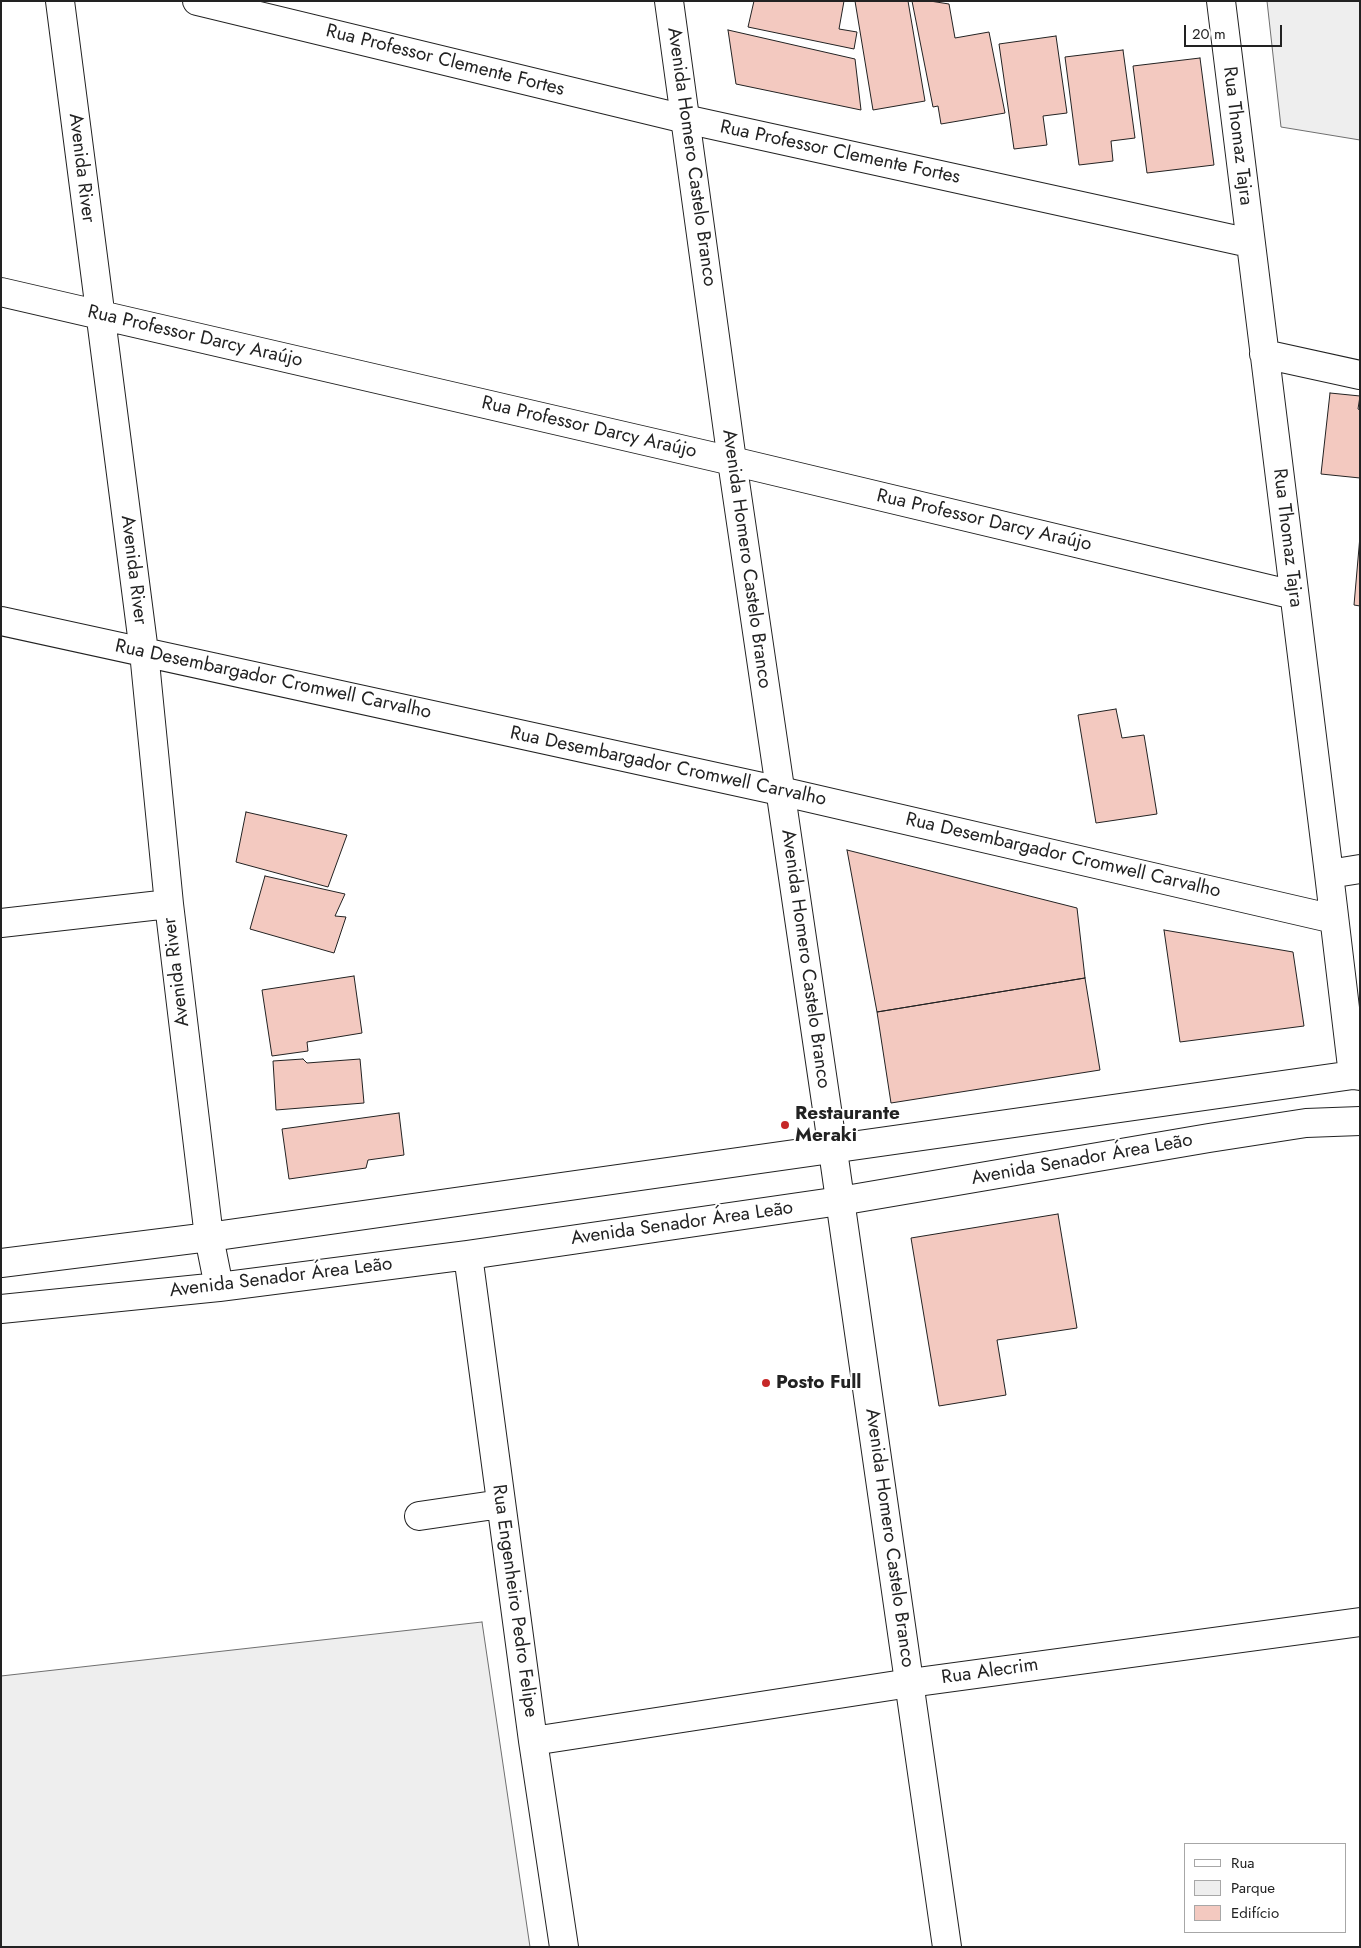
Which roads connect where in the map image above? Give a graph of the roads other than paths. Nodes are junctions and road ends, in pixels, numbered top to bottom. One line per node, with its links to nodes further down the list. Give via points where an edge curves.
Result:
1 (60, 1): 8 (street, Avenida River)
2 (197, 1): 5 (street, Rua Professor Clemente Fortes)
3 (669, 1): 5 (street, Avenida Homero Castelo Branco)
4 (1220, 1): 6 (street, Rua Thomaz Tajra)
5 (685, 119): 6 (street, Rua Professor Clemente Fortes); 11 (street, Avenida Homero Castelo Branco)
6 (1250, 243): 9 (street, Rua Thomaz Tajra)
7 (1, 292): 8 (street, Rua Professor Darcy Araújo)
8 (100, 315): 11 (street, Rua Professor Darcy Araújo); 14 (street, Avenida River)
9 (1264, 354): 10 (street); 12 (street, Rua Thomaz Tajra)
10 (1360, 375)
11 (732, 461): 12 (street, Rua Professor Darcy Araújo); 15 (street, Avenida Homero Castelo Branco)
12 (1294, 595): 17 (street, Rua Thomaz Tajra)
13 (1, 622): 14 (street, Rua Desembargador Cromwell Carvalho)
14 (144, 652): 15 (street, Rua Desembargador Cromwell Carvalho); 18 (street, Avenida River)
15 (780, 791): 19 (street, Rua Desembargador Cromwell Carvalho); 23 (street, Avenida Homero Castelo Branco)
16 (1360, 869): 17 (street)
17 (1329, 874): 19 (street, Rua Thomaz Tajra)
18 (169, 904): 20 (street); 25 (street, Avenida River)
19 (1334, 919): 21 (street, Rua Thomaz Tajra)
20 (1, 923)
21 (1356, 1075): 23 (street)
22 (1360, 1122): 24 (street, Avenida Senador Área Leão, via 1306,1123)
23 (833, 1148): 24 (street, Avenida Homero Castelo Branco); 25 (street)
24 (840, 1201): 26 (street, Avenida Senador Área Leão); 33 (street, Avenida Homero Castelo Branco)
25 (209, 1237): 27 (street); 28 (street, Avenida River)
26 (468, 1255): 28 (street, Avenida Senador Área Leão); 30 (street, Rua Engenheiro Pedro Felipe)
27 (1, 1263)
28 (218, 1287): 29 (street, Avenida Senador Área Leão)
29 (1, 1309)
30 (501, 1504): 31 (street); 34 (street, Rua Engenheiro Pedro Felipe)
31 (419, 1516)
32 (1360, 1622): 33 (street, Rua Alecrim)
33 (910, 1683): 34 (street, Rua Alecrim); 36 (street, Avenida Homero Castelo Branco)
34 (533, 1741): 35 (street, Rua Engenheiro Pedro Felipe)
35 (564, 1947)
36 (947, 1947)

